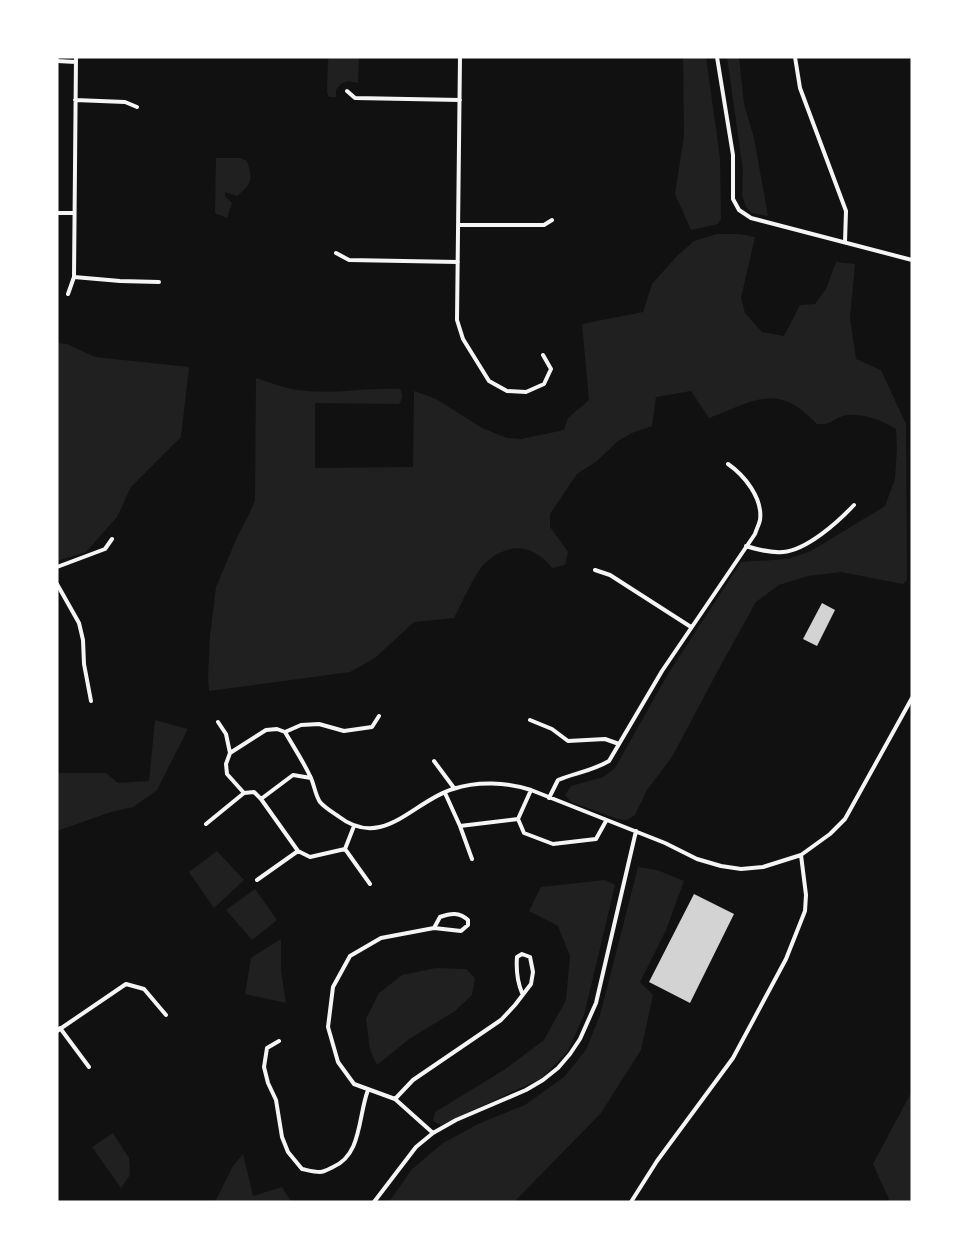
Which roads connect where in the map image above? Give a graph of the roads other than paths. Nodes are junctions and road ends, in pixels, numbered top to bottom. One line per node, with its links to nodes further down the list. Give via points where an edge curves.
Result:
1 (460, 57): 8 (street)
2 (717, 57): 14 (street, via 733,155 733,200 739,210 751,218)
3 (795, 57): 14 (street, via 800,88 846,211)
4 (76, 59): 5 (street); 7 (street)
5 (57, 61)
6 (348, 91): 8 (street, via 355,98)
7 (75, 100): 9 (street); 11 (street)
8 (459, 100): 13 (street)
9 (137, 106)
10 (57, 213): 11 (street)
11 (74, 213): 18 (street)
12 (552, 220): 13 (street, via 543,225)
13 (459, 225): 17 (street)
14 (845, 242): 16 (street)
15 (336, 253): 17 (street, via 349,260)
16 (912, 260)
17 (458, 262): 21 (street, via 457,320 463,339 489,381 507,391 526,392 544,384 551,369)
18 (74, 277): 19 (street); 20 (street)
19 (159, 282)
20 (68, 294)
21 (543, 356)
22 (728, 464): 25 (street, via 746,479 758,506 760,520)
23 (854, 505): 25 (street, via 810,542 794,549 765,552)
24 (112, 539): 26 (street, via 105,549)
25 (746, 546): 29 (street)
26 (57, 567)
27 (595, 570): 29 (street, via 610,575)
28 (57, 584): 31 (street, via 79,623)
29 (691, 627): 36 (street)
30 (912, 698): 54 (street, via 845,819)
31 (91, 701)
32 (379, 716): 35 (street, via 372,727 344,731 319,724 301,725)
33 (530, 720): 36 (street, via 568,741 605,739)
34 (218, 722): 37 (street, via 226,734)
35 (285, 732): 37 (street, via 266,730); 39 (street)
36 (619, 744): 44 (street, via 609,761 594,770 558,780)
37 (230, 753): 42 (street, via 227,774)
38 (434, 761): 40 (street)
39 (312, 778): 45 (street, via 293,775); 49 (street, via 320,801)
40 (454, 788): 41 (street, via 502,784); 43 (street)
41 (531, 790): 44 (street); 46 (street)
42 (244, 793): 45 (street, via 254,792); 48 (street)
43 (445, 793): 49 (street, via 378,828); 50 (street)
44 (549, 798): 47 (street)
45 (261, 799): 53 (street)
46 (518, 819): 47 (street, via 524,833 553,844 596,839); 50 (street)
47 (606, 821): 51 (street)
48 (206, 824)
49 (354, 826): 52 (street)
50 (460, 826): 55 (street)
51 (636, 831): 54 (street, via 697,859 741,869 763,867); 66 (street, via 596,1003 580,1040 543,1080)
52 (345, 849): 53 (street, via 310,857); 57 (street)
53 (298, 851): 56 (street)
54 (801, 855): 68 (street, via 805,911 786,959 733,1058)
55 (472, 859)
56 (256, 880)
57 (370, 884)
58 (434, 928): 58 (street, via 440,917 450,913 468,920 460,931); 64 (street, via 381,938 350,956 333,987 328,1027 338,1062 354,1084)
59 (522, 993): 59 (street, via 531,984 533,972 530,957 522,954 517,957 516,969); 65 (street, via 501,1020 414,1080)
60 (166, 1015): 61 (street, via 144,989 126,984)
61 (59, 1029): 63 (street)
62 (279, 1041): 64 (street, via 267,1048 264,1067 276,1100 282,1137 302,1169 322,1172 339,1165 351,1154)
63 (89, 1067)
64 (368, 1090): 65 (street)
65 (395, 1099): 66 (street)
66 (432, 1133): 67 (street, via 416,1147)
67 (374, 1202)
68 (631, 1202)

